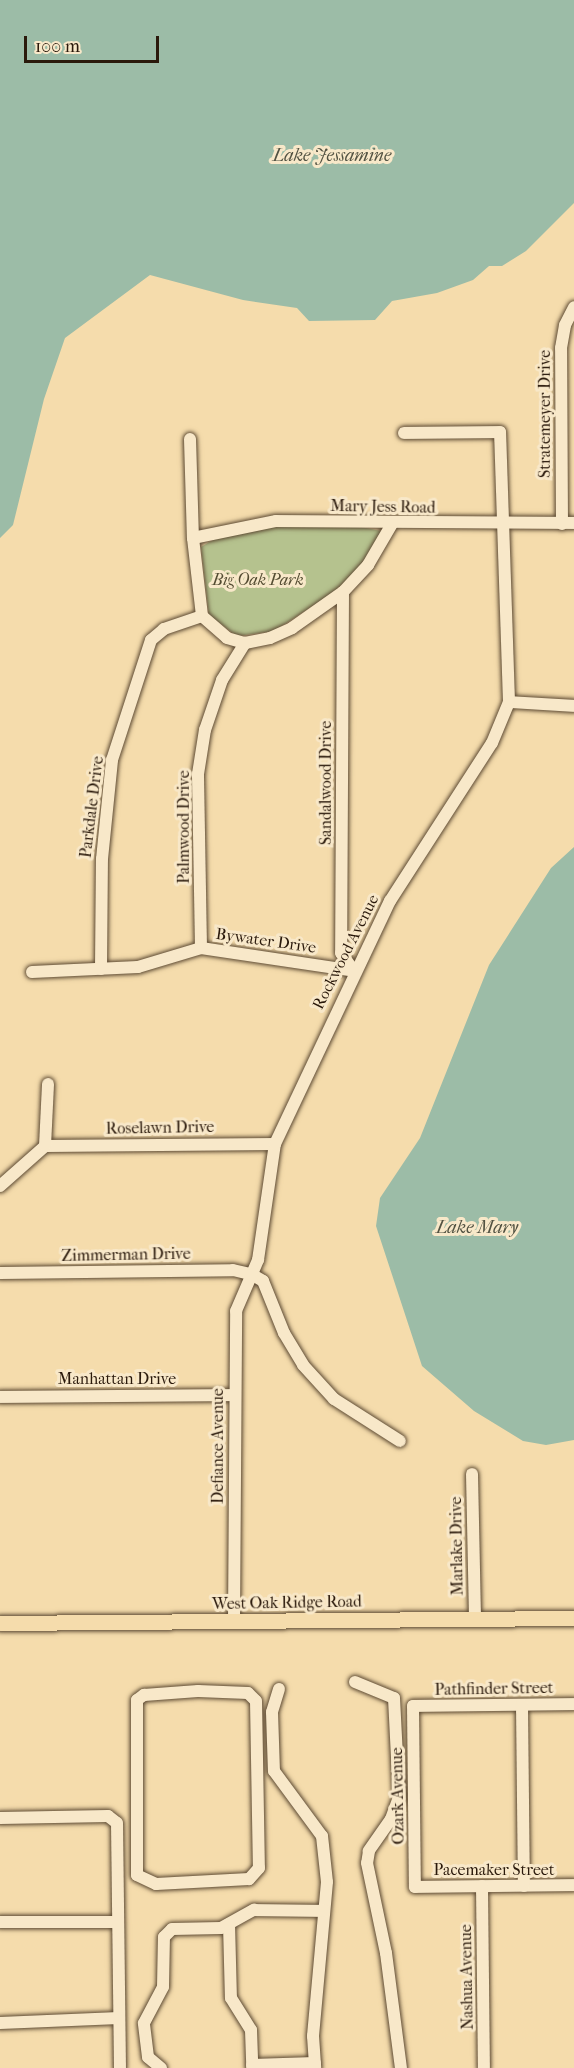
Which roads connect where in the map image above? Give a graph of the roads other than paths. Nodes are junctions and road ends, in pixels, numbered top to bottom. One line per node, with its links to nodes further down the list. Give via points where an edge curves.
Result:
1 (574, 307): 5 (street, Stratemeyer Drive, via 565,325 561,348)
2 (404, 433): 6 (street, Rockwood Avenue, via 500,432)
3 (190, 440): 7 (street)
4 (392, 524): 6 (street, Mary Jess Road); 7 (street, Mary Jess Road, via 276,521); 8 (street, via 368,565)
5 (568, 524): 6 (street, Mary Jess Road)
6 (503, 525): 11 (street, Rockwood Avenue)
7 (193, 538): 9 (street)
8 (343, 592): 10 (street, via 292,628); 15 (street, Sandalwood Drive, via 342,953)
9 (202, 616): 10 (street, via 216,632); 14 (street, Parkdale Drive, via 164,629 151,640 112,760 102,859)
10 (245, 643): 13 (street, Palmwood Drive, via 222,680 205,730 198,774)
11 (509, 702): 12 (street); 15 (street, Rockwood Avenue, via 492,743 390,901)
12 (574, 706)
13 (201, 948): 14 (street, Bywater Drive, via 138,967); 15 (street, Bywater Drive)
14 (101, 969): 16 (street, Bywater Drive)
15 (354, 971): 18 (street, Rockwood Avenue)
16 (32, 972)
17 (48, 1084): 19 (street)
18 (275, 1144): 19 (street, Roselawn Drive); 22 (street, Rockwood Avenue, via 264,1200 263,1241)
19 (45, 1146): 20 (street)
20 (0, 1186)
21 (0, 1273): 22 (street, Zimmerman Drive, via 233,1270)
22 (251, 1274): 23 (street, Defiance Avenue, via 236,1311); 25 (street, via 263,1281 284,1333 311,1374 356,1416)
23 (235, 1395): 24 (street, Manhattan Drive); 29 (street, Defiance Avenue)
24 (0, 1396)
25 (400, 1441)
26 (472, 1474): 28 (street, Marlake Drive)
27 (574, 1618): 28 (main road, West Oak Ridge Road)
28 (475, 1619): 29 (main road, West Oak Ridge Road)
29 (234, 1621): 30 (main road, West Oak Ridge Road)
30 (0, 1623)
31 (355, 1682): 52 (street, via 394,1698 399,1797 369,1851 367,1863 386,1953)
32 (279, 1689): 42 (street, via 272,1712 274,1771 322,1836 327,1882)
33 (574, 1704): 34 (street, Pathfinder Street)
34 (522, 1705): 35 (street, Pathfinder Street); 40 (street)
35 (413, 1706): 41 (street, Ozark Avenue)
36 (0, 1818): 44 (street, via 108,1816 117,1823)
37 (196, 1884): 37 (street, via 249,1879 259,1868 256,1701 248,1693 151,1694 137,1700 137,1875 156,1884)
38 (574, 1885): 40 (street, Pacemaker Street)
39 (482, 1886): 40 (street, Pacemaker Street); 41 (street, Pacemaker Street); 53 (street, Nashua Avenue)
40 (524, 1886)
41 (415, 1887)
42 (324, 1911): 45 (street, via 254,1910); 48 (street, via 313,2036)
43 (0, 1922): 44 (street)
44 (118, 1922): 46 (street)
45 (229, 1924): 49 (street, via 231,1998 250,2030); 51 (street, via 221,1928 172,1929 164,1937 163,1987 144,2023 148,2057)
46 (119, 2018): 47 (street); 50 (street)
47 (0, 2023)
48 (315, 2065): 49 (street)
49 (252, 2067)
50 (120, 2068)
51 (161, 2068)
52 (400, 2068)
53 (484, 2068)

